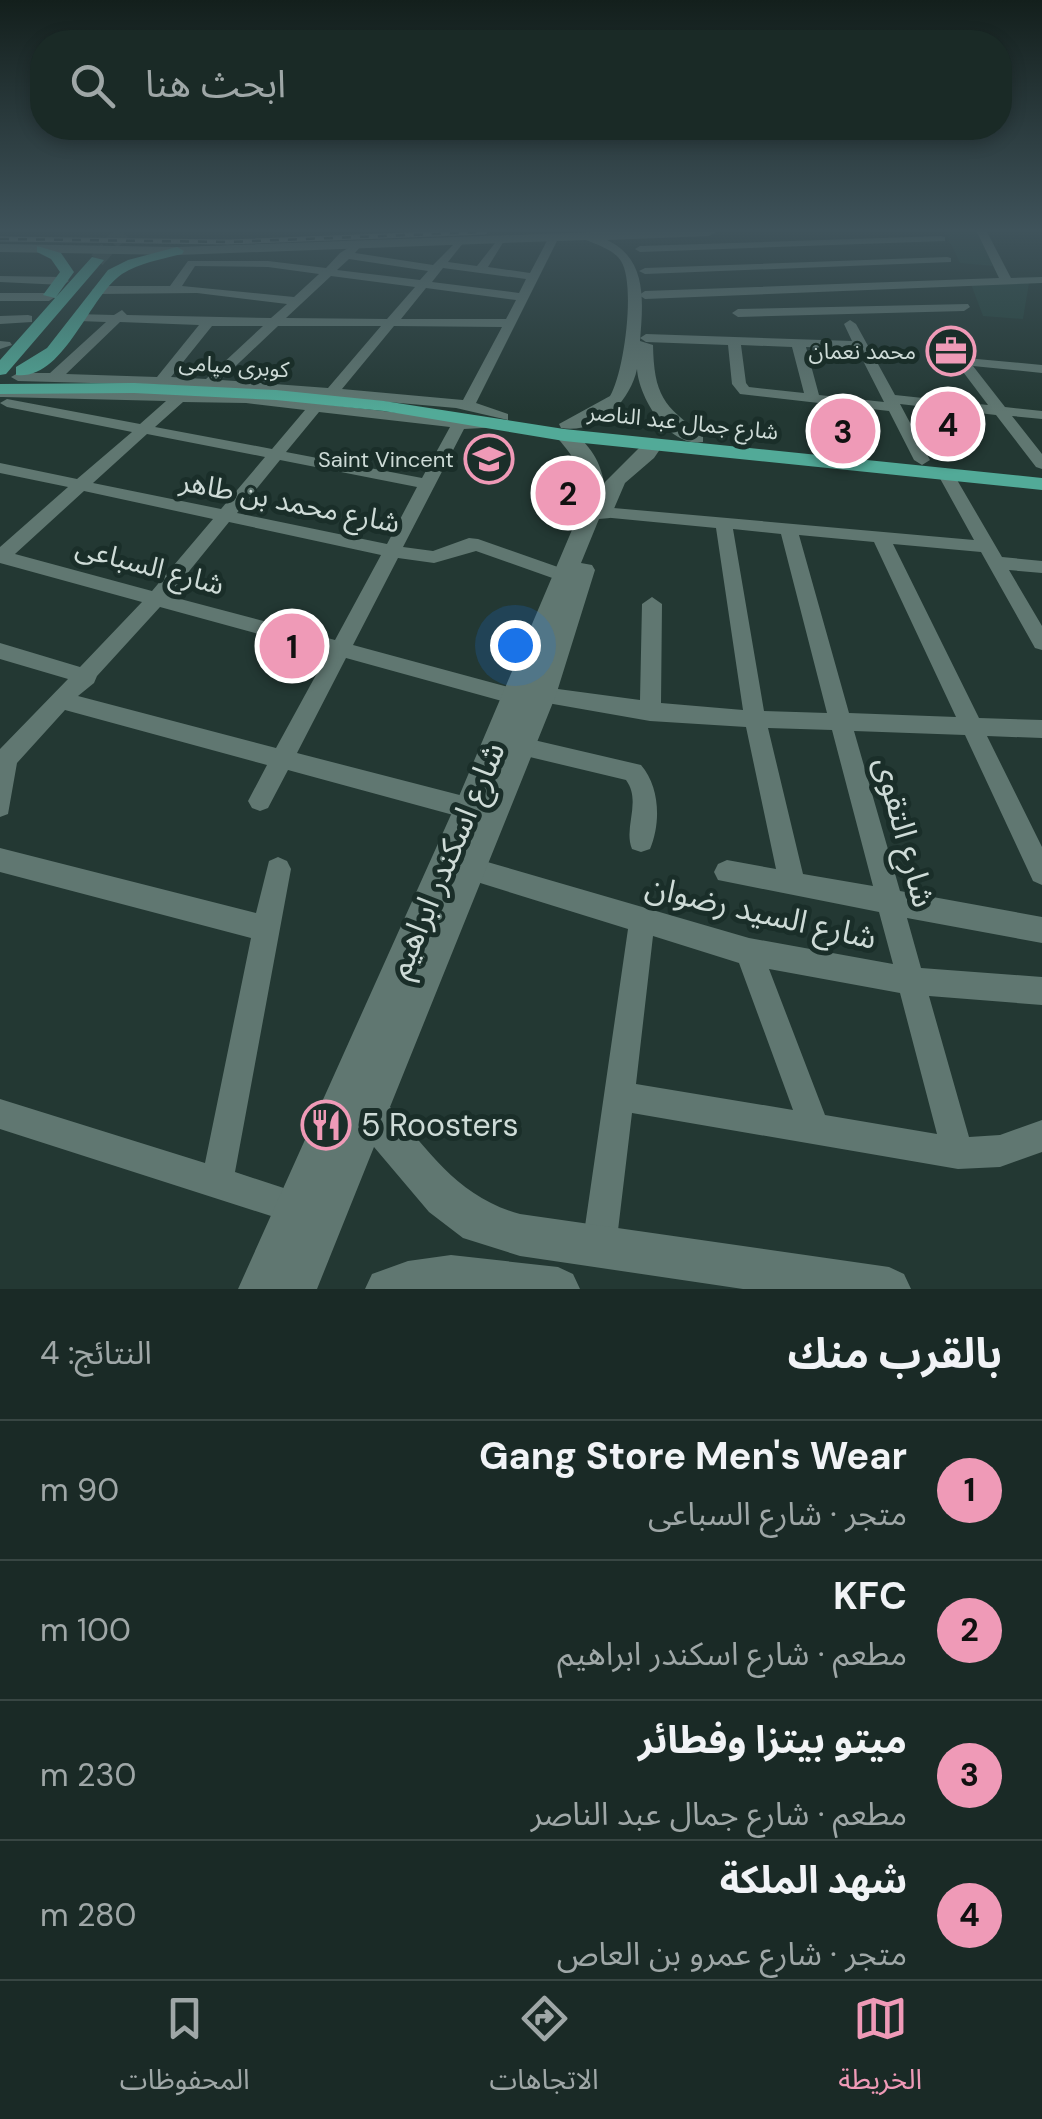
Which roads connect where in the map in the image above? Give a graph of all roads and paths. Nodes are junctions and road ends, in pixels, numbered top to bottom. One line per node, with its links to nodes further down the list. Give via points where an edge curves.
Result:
1 (53, 292): 16 (main road)
2 (77, 292): 44 (main road)
3 (96, 292): 24 (main road)
4 (146, 292): 25 (street)
5 (239, 292): 18 (street)
6 (305, 292): 18 (street)
7 (417, 292): 31 (street)
8 (486, 292): 17 (street)
9 (526, 292): 17 (street)
10 (636, 292): 55 (street, via 626,383 614,402)
11 (696, 292): 14 (street)
12 (700, 292): 19 (street)
13 (859, 292): 23 (street)
14 (645, 294): 35 (street)
15 (0, 297): 16 (street)
16 (48, 297): 26 (main road)
17 (523, 297): 32 (street)
18 (296, 300): 29 (street)
19 (708, 307)
20 (964, 307): 21 (street)
21 (940, 308): 23 (street); 30 (street)
22 (738, 313): 23 (street)
23 (875, 313)
24 (79, 317): 25 (street); 44 (main road, via 53,352)
25 (118, 318): 28 (street); 42 (street)
26 (28, 319): 27 (street); 39 (main road)
27 (0, 320)
28 (208, 322): 29 (street); 43 (street)
29 (274, 322): 31 (street); 45 (street)
30 (952, 322)
31 (390, 323): 32 (street); 46 (street)
32 (510, 323): 52 (street)
33 (850, 324): 38 (street)
34 (942, 336): 40 (street)
35 (646, 338): 36 (street); 56 (street, via 644,384)
36 (734, 341): 37 (street); 48 (street, via 740,388)
37 (798, 343): 38 (street); 48 (street)
38 (861, 346): 49 (street)
39 (2, 347)
40 (960, 361): 41 (street); 51 (street)
41 (1042, 368)
42 (53, 378): 43 (street, شارع جمال عبد الناصر); 44 (street, شارع جمال عبد الناصر)
43 (162, 379): 45 (street, شارع جمال عبد الناصر)
44 (4, 382): 47 (street, شارع جمال عبد الناصر); 52 (main road, كوبرى ميامى, via 237,392); 54 (street)
45 (210, 382): 46 (street, شارع جمال عبد الناصر)
46 (332, 391): 52 (street, شارع جمال عبد الناصر)
47 (181, 396): 50 (street, شارع جمال عبد الناصر); 54 (street)
48 (813, 399): 49 (street)
49 (892, 403): 51 (street); 59 (street)
50 (317, 405): 52 (street, شارع جمال عبد الناصر); 58 (street)
51 (996, 410): 53 (street); 61 (street)
52 (462, 415): 55 (main road, شارع جمال عبد الناصر); 63 (street)
53 (1042, 415)
54 (145, 428): 58 (street); 65 (street)
55 (566, 429): 56 (main road, شارع جمال عبد الناصر); 57 (main road, شارع جمال عبد الناصر); 66 (street, شارع اسكندر ابراهيم, via 594,468)
56 (696, 438): 59 (main road, شارع جمال عبد الناصر)
57 (653, 445): 62 (main road, شارع جمال عبد الناصر); 66 (street, شارع اسكندر ابراهيم, via 616,480)
58 (276, 454): 63 (street); 67 (street)
59 (922, 460): 61 (main road, شارع جمال عبد الناصر)
60 (0, 468): 65 (street, شارع محمد بن طاهر)
61 (1042, 468)
62 (946, 473): 64 (main road, شارع جمال عبد الناصر); 72 (street)
63 (428, 484): 71 (street)
64 (1042, 484)
65 (80, 486): 67 (street, شارع محمد بن طاهر); 73 (street)
66 (597, 512): 68 (street); 75 (street, شارع اسكندر ابراهيم); 82 (street, شارع اسكندر ابراهيم)
67 (223, 518): 71 (street, شارع محمد بن طاهر); 76 (street)
68 (724, 525): 69 (street); 85 (street)
69 (788, 529): 70 (street); 86 (street, شارع التقوى)
70 (881, 538): 72 (street); 87 (street)
71 (392, 551): 75 (street, شارع محمد بن طاهر, via 434,557 478,545); 79 (street)
72 (992, 554): 74 (street); 78 (street)
73 (0, 556): 76 (street, شارع السباعى)
74 (1042, 566)
75 (565, 576): 82 (street, شارع اسكندر ابراهيم)
76 (156, 598): 79 (street, شارع السباعى); 81 (street)
77 (652, 604): 84 (street)
78 (1042, 643)
79 (340, 649): 82 (street, شارع السباعى); 90 (street)
80 (0, 650): 81 (street)
81 (87, 677): 83 (street)
82 (529, 696): 84 (street, شارع السباعى); 89 (street, شارع اسكندر ابراهيم); 94 (street, شارع اسكندر ابراهيم)
83 (63, 701): 90 (street); 91 (street)
84 (650, 712): 85 (street, شارع السباعى)
85 (755, 719): 86 (street, شارع السباعى); 101 (street)
86 (841, 722): 87 (street, شارع السباعى); 102 (street, شارع التقوى)
87 (973, 728): 88 (street, شارع السباعى); 100 (street)
88 (1042, 729)
89 (521, 746): 94 (street, شارع اسكندر ابراهيم); 95 (street, via 633,772 644,793)
90 (282, 758): 92 (street); 94 (street)
91 (2, 761): 93 (street)
92 (260, 800)
93 (0, 807)
94 (480, 811): 98 (street, شارع اسكندر ابراهيم); 116 (street, شارع اسكندر ابراهيم)
95 (641, 841)
96 (0, 860): 104 (street)
97 (278, 869): 104 (street)
98 (470, 869): 103 (street, شارع السيد رضوان); 110 (street, شارع اسكندر ابراهيم)
99 (728, 872): 101 (street)
100 (1042, 873)
101 (792, 883): 102 (street)
102 (890, 901): 105 (street); 107 (street, شارع التقوى)
103 (642, 922): 106 (street, شارع السيد رضوان); 109 (street)
104 (266, 929): 115 (street)
105 (1042, 930)
106 (749, 952): 107 (street, شارع السيد رضوان); 112 (street)
107 (912, 982): 108 (street, شارع السيد رضوان); 114 (street, شارع التقوى)
108 (1042, 991)
109 (619, 1096): 112 (street); 117 (street)
110 (369, 1112): 117 (street, via 443,1198 478,1223); 120 (street, شارع اسكندر ابراهيم)
111 (0, 1114): 115 (street)
112 (816, 1132): 114 (street)
113 (1042, 1136): 114 (street, via 1000,1151)
114 (958, 1153)
115 (217, 1182): 116 (street)
116 (296, 1208): 119 (street, شارع اسكندر ابراهيم)
117 (599, 1247): 122 (street)
118 (532, 1287): 121 (street, via 479,1274)
119 (260, 1289)
120 (295, 1289)
121 (387, 1289)
122 (889, 1289)

